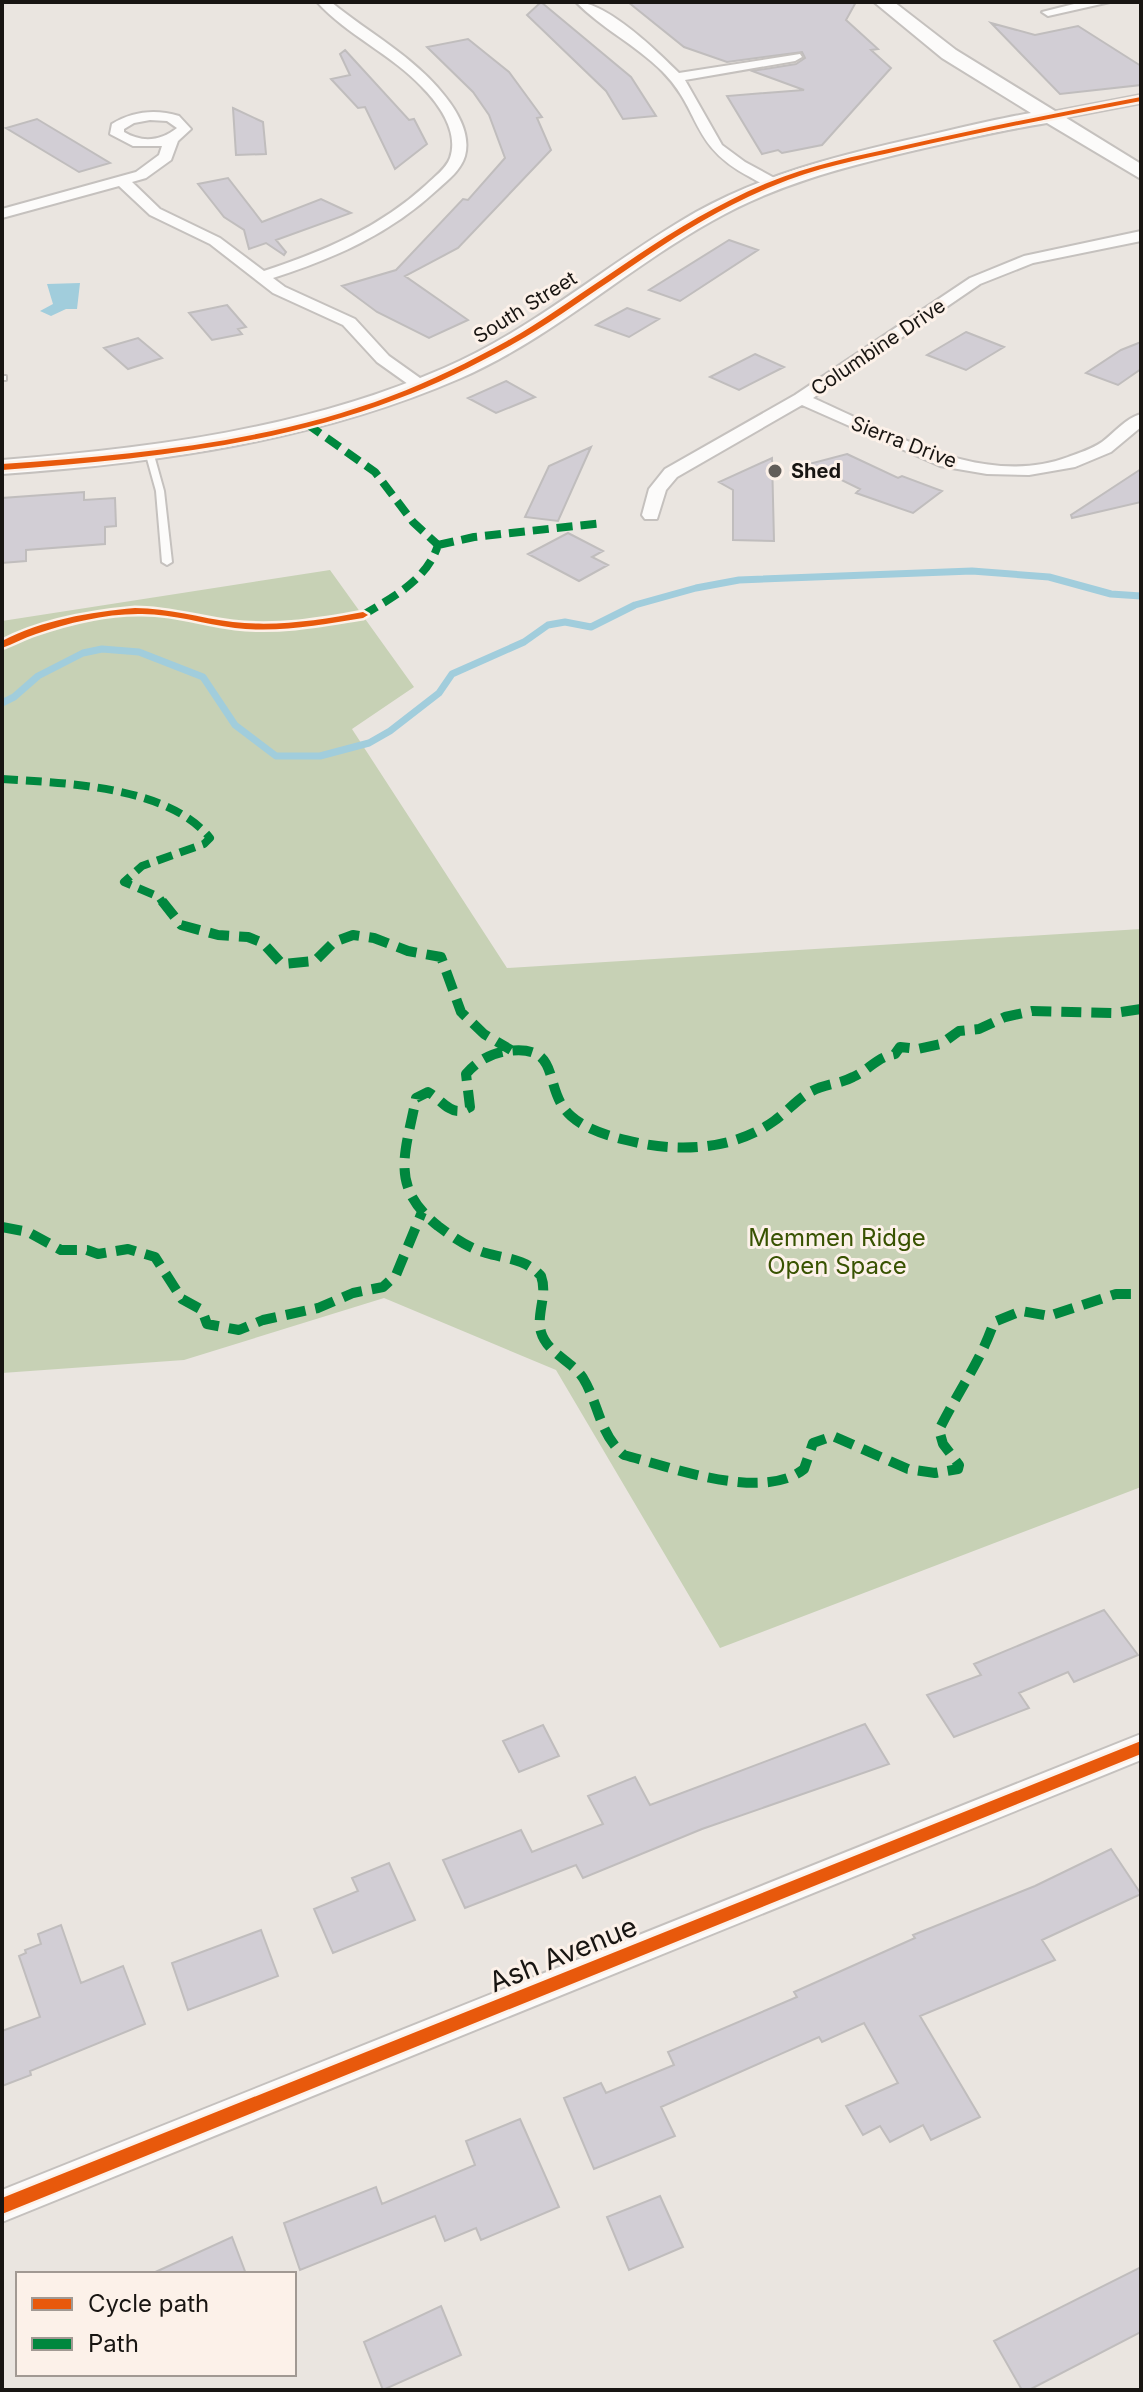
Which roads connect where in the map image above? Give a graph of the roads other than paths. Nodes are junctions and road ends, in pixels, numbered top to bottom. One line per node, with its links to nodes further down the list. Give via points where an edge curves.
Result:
1 (323, 2): 16 (street, via 424,80 454,122 459,153 446,174 388,225 336,251)
2 (582, 2): 7 (street)
3 (883, 2): 9 (street, via 949,54)
4 (1104, 2): 5 (street)
5 (1048, 12)
6 (795, 57): 7 (street)
7 (676, 78): 13 (street, via 711,141 731,160)
8 (1141, 99): 9 (street)
9 (1047, 117): 11 (street); 13 (street, South Street, via 842,162)
10 (171, 139): 12 (street, via 161,163)
11 (1141, 173)
12 (123, 182): 14 (street); 16 (street, via 155,212 215,241)
13 (773, 183): 17 (street, South Street, via 710,213 512,342)
14 (2, 214)
15 (1141, 236): 18 (street, Columbine Drive, via 1029,259 975,281)
16 (262, 277): 17 (street, via 349,322 383,359)
17 (421, 386): 20 (street, South Street, via 307,424)
18 (801, 399): 19 (street, Sierra Drive, via 946,462 987,469 1029,470 1069,463 1105,448); 22 (street, Columbine Drive, via 671,473 658,489)
19 (1141, 419)
20 (150, 455): 21 (street, South Street); 23 (lane, via 160,491)
21 (2, 467)
22 (651, 515)
23 (167, 562)
24 (1141, 1747): 25 (street, Ash Avenue)
25 (2, 2206)

